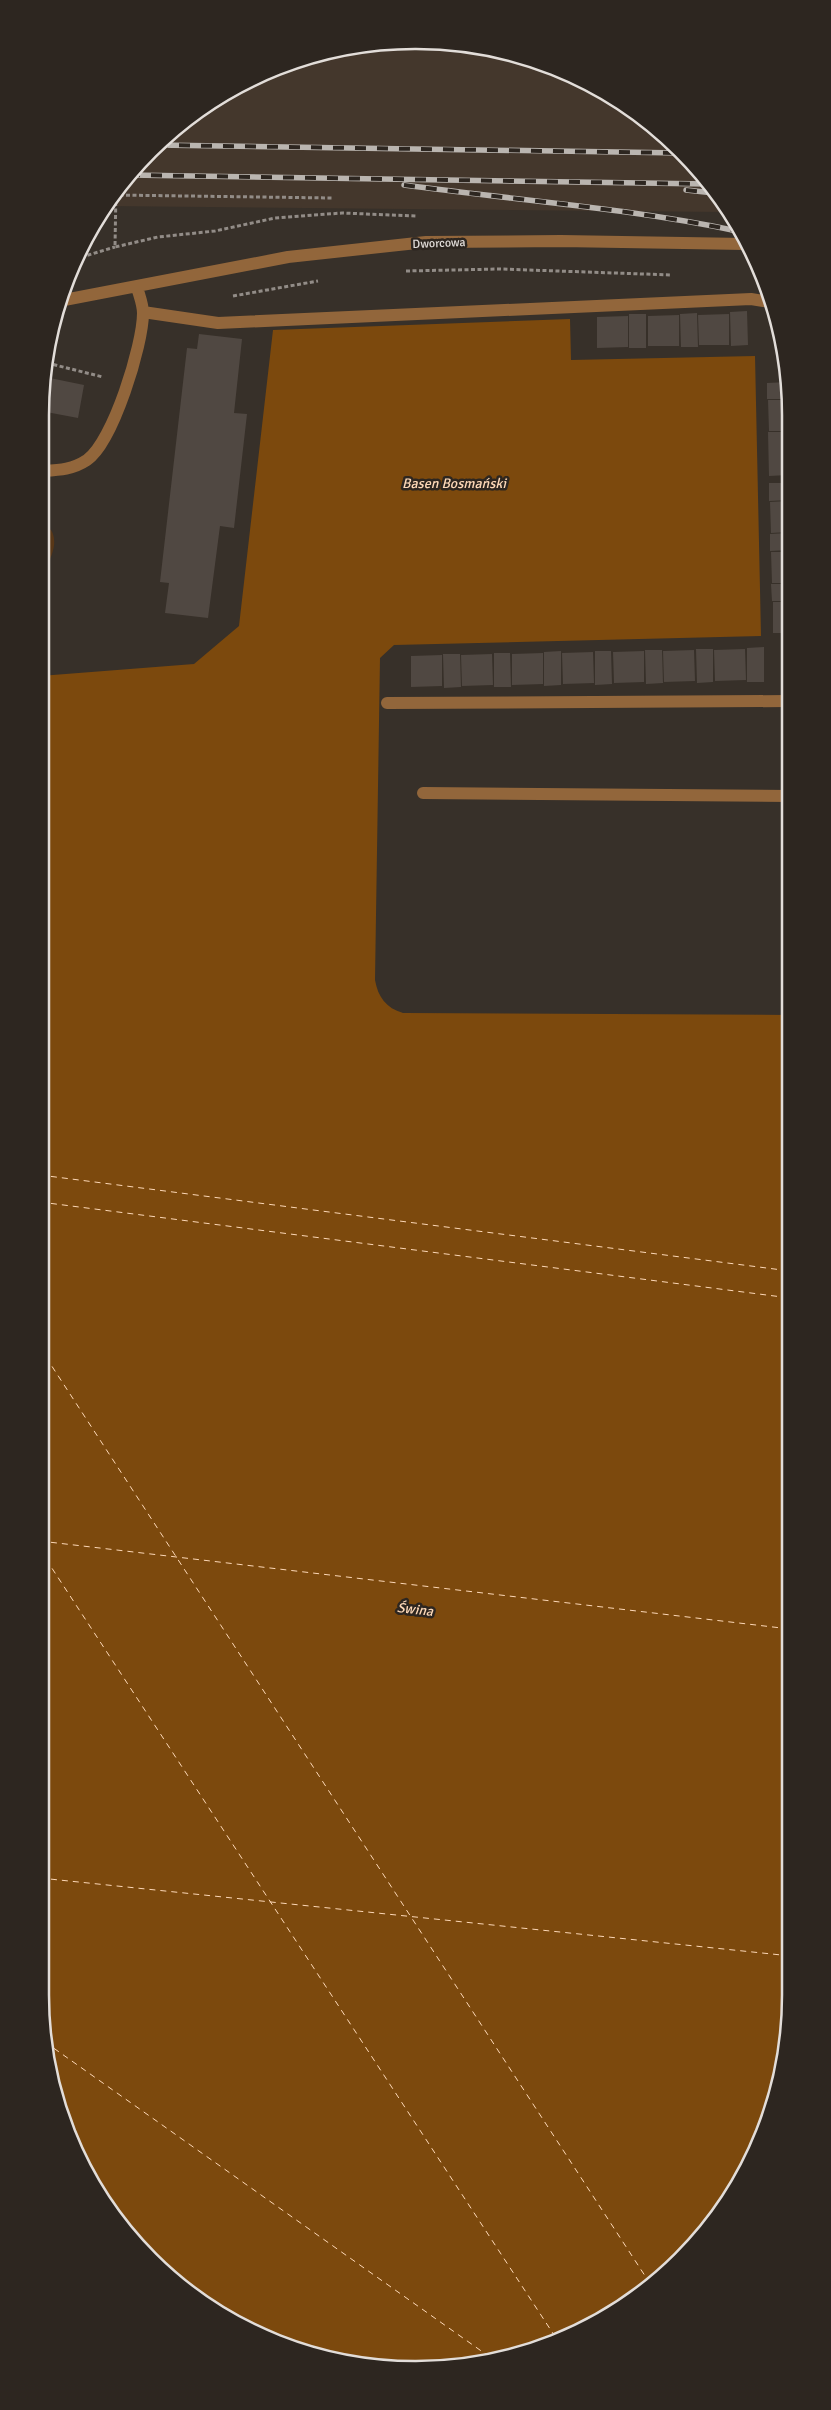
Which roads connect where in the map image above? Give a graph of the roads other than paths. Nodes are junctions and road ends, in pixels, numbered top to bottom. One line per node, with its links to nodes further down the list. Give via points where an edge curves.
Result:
1 (739, 244): 2 (street, Dworcowa, via 426,242 288,257)
2 (137, 287): 3 (street, Dworcowa); 5 (street)
3 (68, 299)
4 (764, 301): 5 (street, via 751,299 218,323)
5 (143, 312): 6 (street, via 128,384 101,447 89,459 71,469)
6 (49, 470)
7 (782, 701): 8 (street)
8 (387, 703)
9 (423, 793): 10 (street)
10 (782, 796)

